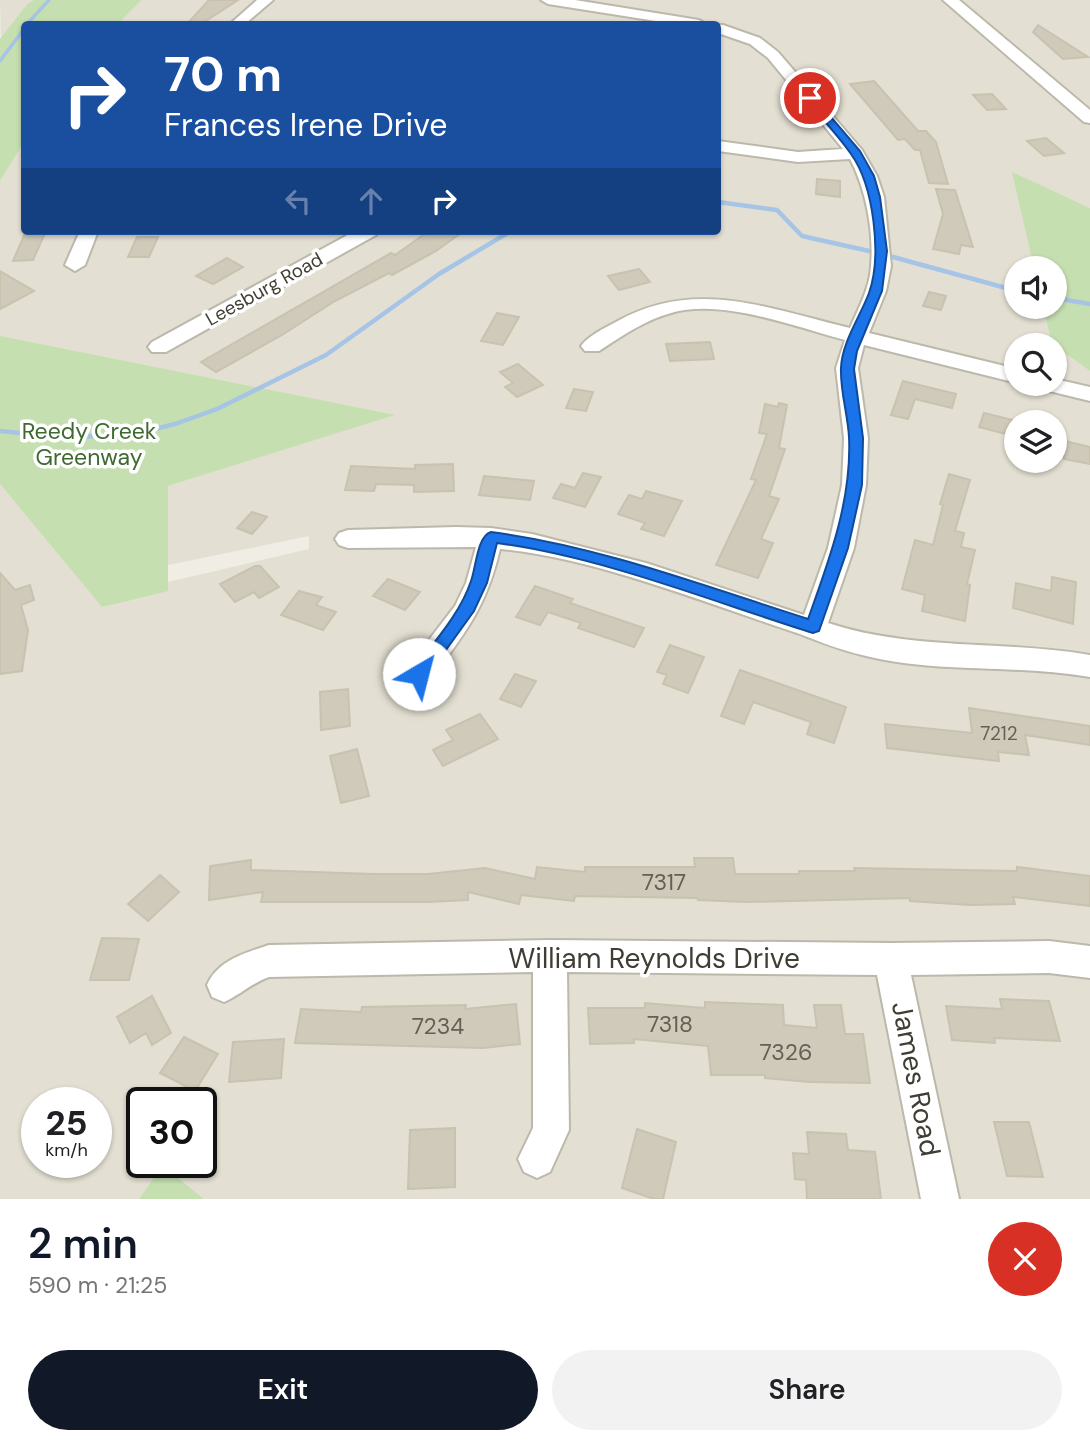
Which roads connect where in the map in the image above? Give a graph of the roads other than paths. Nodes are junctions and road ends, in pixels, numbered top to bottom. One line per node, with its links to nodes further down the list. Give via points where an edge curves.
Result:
1 (266, 0): 6 (street)
2 (548, 0): 5 (street)
3 (639, 0): 5 (street)
4 (950, 0): 9 (street)
5 (623, 19): 7 (street)
6 (241, 21)
7 (653, 21)
8 (721, 29): 11 (street, via 765,47)
9 (1090, 118)
10 (721, 146): 11 (street, via 798,157)
11 (856, 154): 15 (street, via 875,197 881,251 876,291)
12 (87, 235): 14 (street)
13 (357, 235): 17 (street, Leesburg Road)
14 (75, 265)
15 (857, 336): 16 (street, via 738,307 695,302 651,311); 18 (street); 23 (street, via 847,378 856,438 855,485 841,548)
16 (592, 346)
17 (159, 348)
18 (1004, 373)
19 (1067, 388): 20 (street)
20 (1090, 394)
21 (491, 537): 22 (street); 23 (street, via 589,556); 25 (street, via 466,611)
22 (348, 539)
23 (813, 626): 24 (street, via 892,651 1022,657)
24 (1090, 666)
25 (419, 674)
26 (550, 956): 27 (street, William Reynolds Drive); 29 (street, William Reynolds Drive, via 269,961 244,970); 30 (street, via 551,1130)
27 (891, 959): 28 (street, William Reynolds Drive, via 1049,957); 31 (street, James Road)
28 (1090, 962)
29 (224, 985)
30 (537, 1159)
31 (940, 1199)

